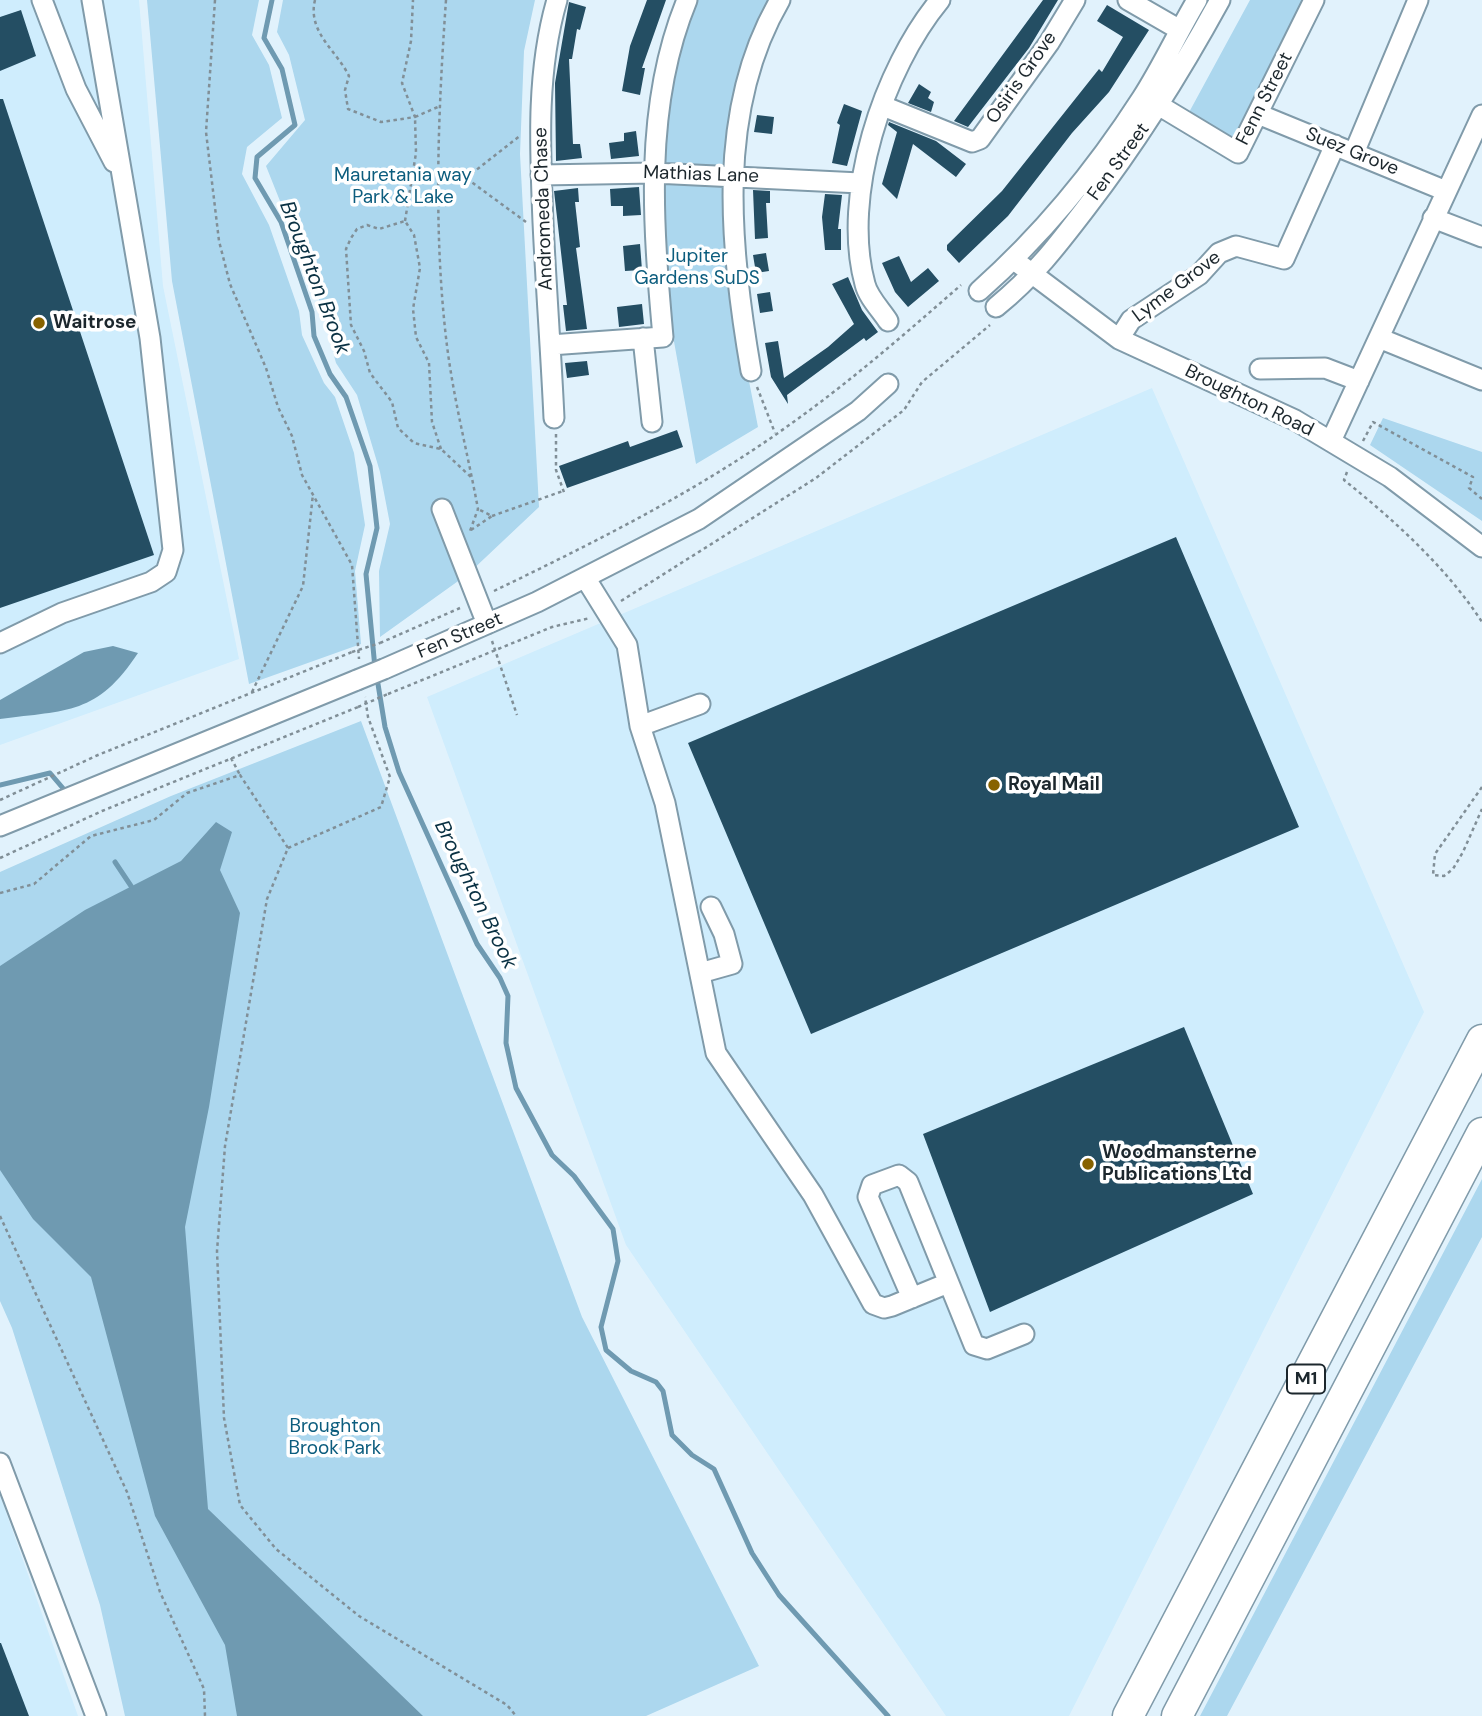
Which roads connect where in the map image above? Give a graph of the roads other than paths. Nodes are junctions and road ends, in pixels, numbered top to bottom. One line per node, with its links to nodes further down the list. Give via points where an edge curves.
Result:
1 (42, 0): 23 (street, via 76,89)
2 (92, 0): 23 (street)
3 (557, 0): 21 (street, Andromeda Chase, via 548,33)
4 (687, 0): 20 (street, via 671,38)
5 (780, 0): 22 (street, via 748,72)
6 (940, 0): 14 (street, via 899,67)
7 (1075, 0): 14 (street, Osiris Grove, via 980,139 972,142)
8 (1128, 0): 13 (street)
9 (1197, 0): 13 (street, Fen Street)
10 (1220, 0): 15 (street, Fen Street)
11 (1314, 0): 16 (street, Fenn Street)
12 (1418, 0): 19 (street)
13 (1180, 30): 28 (street, Fen Street, via 1099,160)
14 (883, 106): 24 (street)
15 (1160, 106): 16 (street, Fenn Street, via 1238,153); 29 (street, Fen Street)
16 (1258, 114): 18 (street, Suez Grove)
17 (1482, 115): 25 (street)
18 (1335, 145): 19 (street, Suez Grove); 35 (street, Lyme Grove, via 1284,259 1236,246 1219,253 1199,275 1131,320)
19 (1354, 153): 25 (street, Suez Grove)
20 (654, 173): 21 (street, Mathias Lane); 22 (street, Mathias Lane); 33 (street)
21 (541, 175): 36 (street, Andromeda Chase)
22 (732, 175): 24 (street, Mathias Lane); 38 (street, via 742,317)
23 (123, 179): 49 (street, via 150,338 173,550 166,572 151,582 62,613)
24 (860, 183): 32 (street, via 858,244 866,287)
25 (1446, 191): 26 (street)
26 (1433, 218): 27 (street); 34 (street)
27 (1482, 237)
28 (1014, 260): 29 (street, Broughton Road); 30 (street, Fen Street)
29 (1033, 276): 31 (street, Fen Street); 35 (street, Broughton Road)
30 (972, 286)
31 (997, 306)
32 (888, 321)
33 (653, 338): 36 (street); 43 (street)
34 (1379, 338): 39 (street); 40 (street)
35 (1119, 339): 44 (street, Broughton Road)
36 (550, 345): 42 (street, Andromeda Chase)
37 (1260, 369): 40 (street, via 1325,369)
38 (751, 371)
39 (1482, 380)
40 (1359, 381): 44 (street)
41 (888, 384): 47 (street, Fen Street, via 858,411 699,519)
42 (554, 418)
43 (652, 422)
44 (1331, 441): 46 (street, Broughton Road, via 1390,477)
45 (442, 509): 48 (street)
46 (1482, 547)
47 (586, 579): 48 (street, Fen Street); 51 (street, via 626,645)
48 (486, 624): 52 (street, Fen Street, bridge)
49 (0, 643)
50 (700, 704): 51 (street)
51 (640, 726): 54 (street, via 664,803)
52 (0, 826)
53 (711, 907): 54 (street, via 732,964)
54 (700, 973): 58 (street, via 716,1053 813,1195 870,1300 884,1308)
55 (1482, 1040): 62 (highway, M1)
56 (1482, 1133): 63 (highway, M1)
57 (948, 1283): 58 (street); 58 (street, via 904,1176 872,1185 868,1197); 59 (street, via 978,1349)
58 (912, 1298)
59 (1024, 1334)
60 (0, 1462): 61 (street)
61 (96, 1716)
62 (1128, 1716)
63 (1177, 1716)

